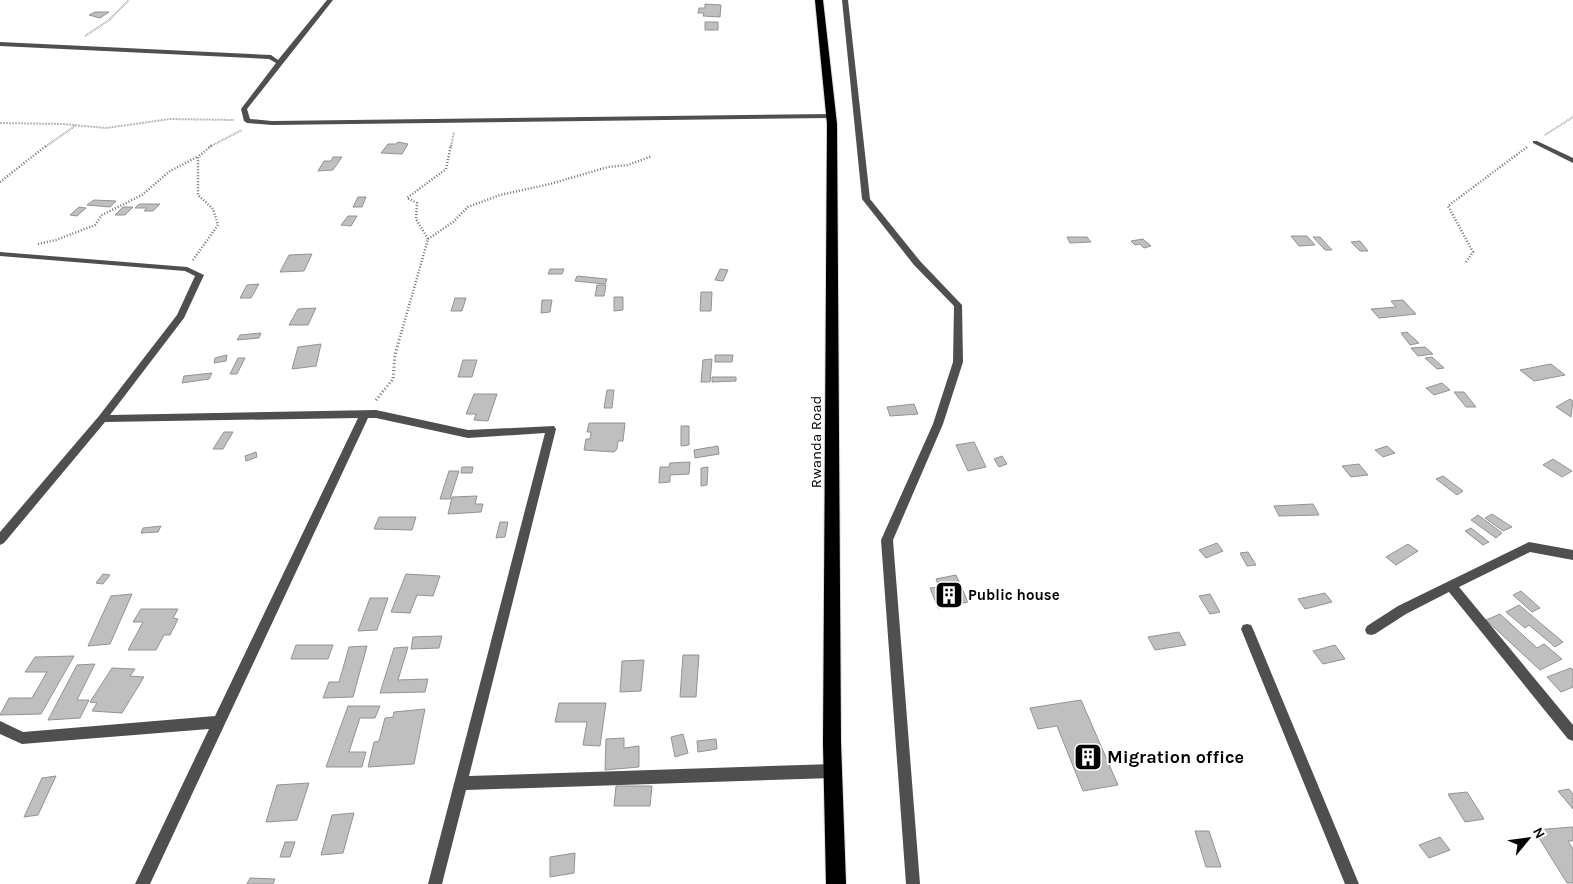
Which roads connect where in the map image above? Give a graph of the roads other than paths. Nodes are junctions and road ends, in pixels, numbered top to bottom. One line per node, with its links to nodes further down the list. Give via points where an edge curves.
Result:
1 (330, 0): 5 (street)
2 (819, 0): 6 (highway, Rwanda Road)
3 (845, 0): 25 (street, via 866,199 918,263 958,305 958,362 938,424 887,540)
4 (0, 44): 5 (street, via 270,57)
5 (279, 63): 6 (street, via 244,109 247,121 272,124)
6 (831, 116): 20 (highway, Rwanda Road)
7 (1535, 142): 8 (street)
8 (1573, 161)
9 (0, 254): 11 (street, via 188,269 200,275 181,316)
10 (365, 414): 11 (street); 17 (street); 21 (street, via 468,434 552,429)
11 (102, 419): 12 (street)
12 (0, 540)
13 (1573, 555): 14 (street, via 1529,547)
14 (1452, 587): 16 (street, via 1402,610); 19 (street)
15 (1247, 629): 26 (street)
16 (1371, 630)
17 (219, 722): 18 (street, via 22,738); 22 (street)
18 (0, 726)
19 (1573, 735)
20 (833, 771): 21 (street); 24 (highway, Rwanda Road)
21 (461, 784): 23 (street)
22 (142, 884)
23 (435, 884)
24 (836, 884)
25 (913, 884)
26 (1352, 884)

